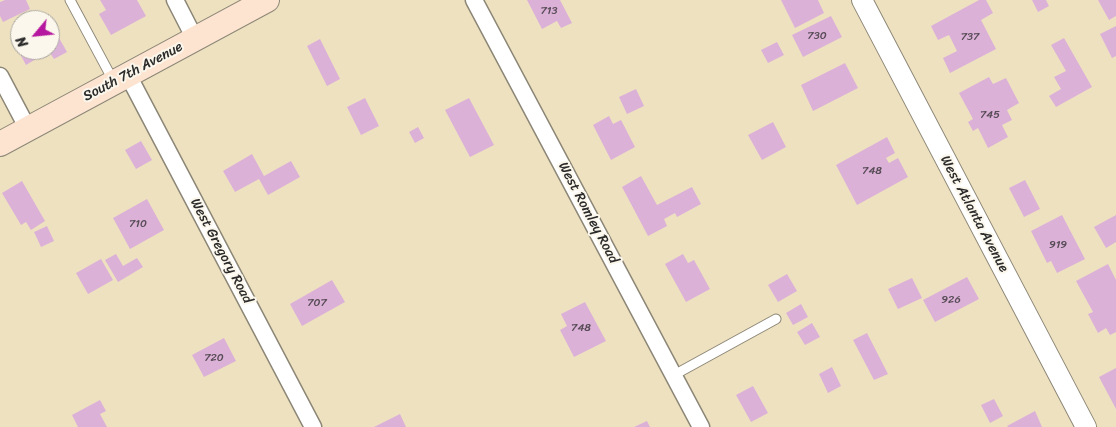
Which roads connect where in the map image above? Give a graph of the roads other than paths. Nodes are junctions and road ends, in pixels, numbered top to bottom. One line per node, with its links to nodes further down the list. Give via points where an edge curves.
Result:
1 (70, 0): 8 (lane)
2 (175, 0): 6 (street)
3 (267, 0): 6 (main road, South 7th Avenue)
4 (474, 0): 12 (street, West Romley Road)
5 (862, 0): 15 (street, West Atlanta Avenue)
6 (196, 38): 8 (main road, South 7th Avenue)
7 (0, 76): 9 (street)
8 (121, 79): 9 (main road, South 7th Avenue); 13 (street, West Gregory Road)
9 (28, 129): 10 (main road, South 7th Avenue)
10 (0, 144)
11 (776, 319): 12 (lane)
12 (674, 375): 14 (street, West Romley Road)
13 (313, 427)
14 (701, 427)
15 (1086, 427)

